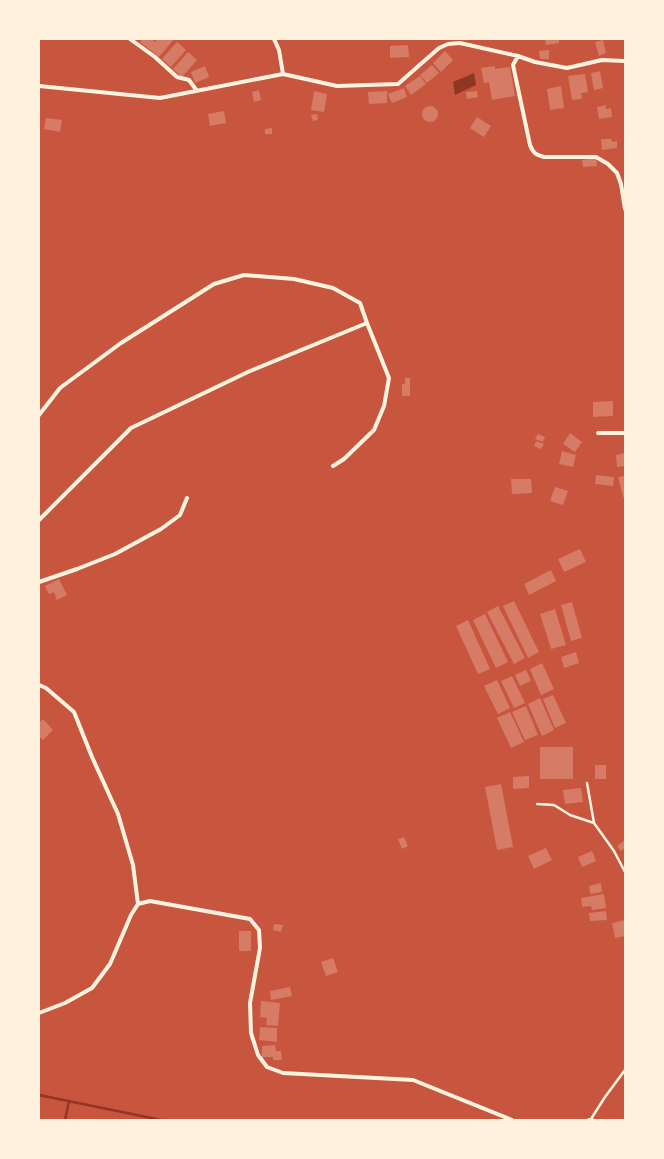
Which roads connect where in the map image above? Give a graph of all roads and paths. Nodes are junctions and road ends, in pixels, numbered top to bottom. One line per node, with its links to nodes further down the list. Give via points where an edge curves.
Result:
1 (130, 39): 7 (street, via 155,57 176,77 189,80)
2 (274, 39): 5 (street, via 279,50)
3 (518, 56): 4 (street, via 567,68 602,60); 5 (street, via 460,43 448,44 439,48 398,84 337,86); 8 (street, via 513,65 533,152 544,157 596,156 617,173)
4 (625, 61)
5 (283, 74): 7 (street)
6 (39, 86): 7 (street, via 160,98)
7 (198, 91)
8 (625, 209)
9 (367, 323): 10 (street, via 360,302 333,288 294,279 244,275 214,284 121,343 60,388); 13 (street, via 389,378 384,406 374,430); 15 (street, via 250,371 131,428)
10 (39, 415)
11 (598, 433): 12 (street)
12 (625, 433)
13 (333, 466)
14 (187, 498): 16 (street, via 180,515 161,529 115,554)
15 (39, 520)
16 (39, 582)
17 (39, 686): 22 (street, via 46,688 74,712 118,814 133,865)
18 (587, 783): 20 (lane)
19 (537, 804): 20 (lane, via 554,805 570,815)
20 (594, 823): 21 (lane)
21 (625, 872)
22 (138, 904): 23 (street, via 110,964 92,988 65,1003); 25 (street, via 150,901 250,919 259,930 260,948 250,1003 251,1032 258,1055 267,1067 283,1073 414,1080)
23 (39, 1013)
24 (625, 1070): 26 (lane)
25 (512, 1120)
26 (591, 1120)

